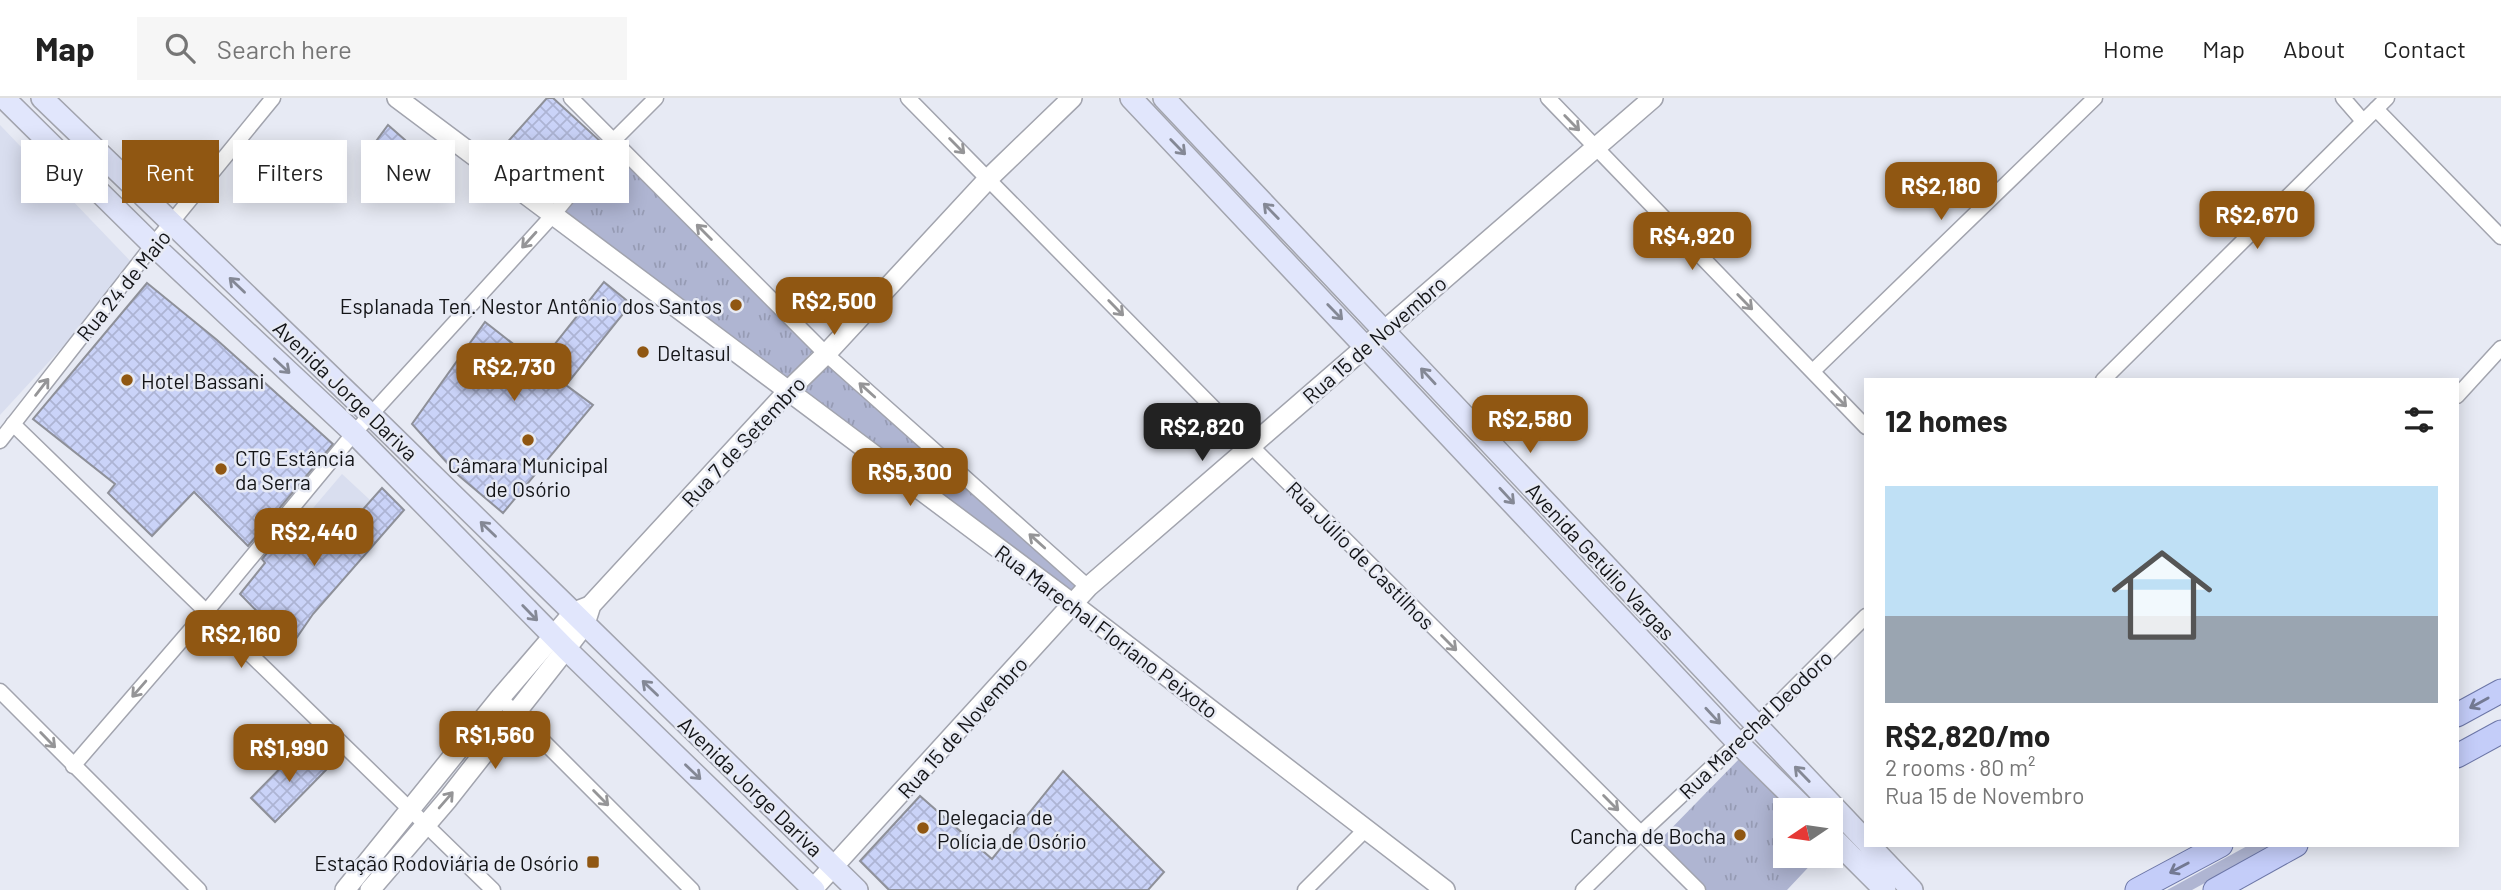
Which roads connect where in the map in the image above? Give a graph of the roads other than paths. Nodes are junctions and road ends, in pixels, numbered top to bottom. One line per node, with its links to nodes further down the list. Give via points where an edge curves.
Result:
1 (4, 98): 26 (main road, Avenida Jorge Dariva)
2 (42, 98): 24 (main road, Avenida Jorge Dariva)
3 (273, 98): 24 (street, Rua 24 de Maio)
4 (397, 98): 23 (street, Rua Marechal Floriano Peixoto)
5 (571, 98): 18 (street)
6 (656, 98): 18 (street)
7 (908, 98): 21 (street, Rua Júlio de Castilhos, one-way to 21)
8 (1072, 98): 21 (street, Rua 7 de Setembro)
9 (1131, 98): 30 (main road, Avenida Getúlio Vargas, one-way to 30)
10 (1164, 98): 28 (main road, Avenida Getúlio Vargas, one-way to 10)
11 (1548, 98): 19 (street, one-way to 19)
12 (1653, 98): 19 (street, Rua 15 de Novembro)
13 (2095, 98): 33 (street)
14 (2343, 98): 17 (street)
15 (2387, 98): 16 (street)
16 (2376, 109): 17 (street); 25 (street)
17 (2363, 121): 34 (street)
18 (614, 140)
19 (1596, 148): 28 (street, Rua 15 de Novembro); 33 (street, one-way to 33)
20 (629, 155): 32 (street, one-way to 20)
21 (989, 178): 32 (street, Rua 7 de Setembro); 42 (street, Rua Júlio de Castilhos, one-way to 42)
22 (563, 203): 23 (street)
23 (553, 215): 35 (street, Rua Marechal Floriano Peixoto); 37 (street, one-way to 37)
24 (172, 223): 26 (street, Rua 24 de Maio); 27 (main road, Avenida Jorge Dariva, one-way to 24)
25 (2501, 237)
26 (153, 245): 29 (main road, Avenida Jorge Dariva); 38 (street, Rua 24 de Maio, one-way to 26)
27 (272, 318): 29 (main road); 37 (main road, Avenida Jorge Dariva)
28 (1384, 330): 30 (street, Rua 15 de Novembro); 43 (main road, Avenida Getúlio Vargas, one-way to 28)
29 (254, 340): 40 (main road, Avenida Jorge Dariva, one-way to 40)
30 (1366, 345): 42 (street, Rua 15 de Novembro); 44 (main road, Avenida Getúlio Vargas, one-way to 44)
31 (2501, 348): 36 (street)
32 (826, 354): 35 (street, Rua 7 de Setembro); 45 (street, one-way to 32)
33 (1813, 372): 39 (street, one-way to 39)
34 (2105, 378)
35 (788, 391): 46 (street, Rua Marechal Floriano Peixoto); 48 (street, Rua 7 de Setembro)
36 (2459, 394)
37 (371, 415): 40 (street); 48 (main road, Avenida Jorge Dariva, one-way to 37)
38 (13, 424): 41 (street, Rua 24 de Maio); 47 (street)
39 (1864, 425)
40 (354, 433): 47 (street); 50 (main road, Avenida Jorge Dariva, one-way to 50)
41 (0, 441)
42 (1251, 447): 45 (street, Rua 15 de Novembro); 66 (street, Rua Júlio de Castilhos, one-way to 66)
43 (1586, 545): 44 (main road); 51 (main road, Avenida Getúlio Vargas)
44 (1569, 562): 52 (main road, Avenida Getúlio Vargas)
45 (1088, 587): 46 (street, Rua 15 de Novembro)
46 (1073, 604): 65 (street, Rua Marechal Floriano Peixoto); 72 (street, Rua 15 de Novembro)
47 (206, 612): 62 (street, one-way to 62); 64 (street)
48 (583, 614): 50 (street, Rua 7 de Setembro); 72 (main road, Avenida Jorge Dariva, one-way to 48)
49 (1864, 618): 58 (street, Rua Marechal Deodoro)
50 (560, 643): 55 (street, Rua 7 de Setembro); 56 (street, Rua 7 de Setembro); 78 (main road, Avenida Jorge Dariva, one-way to 78)
51 (1698, 664): 52 (main road); 58 (main road, Avenida Getúlio Vargas)
52 (1680, 681): 60 (main road, Avenida Getúlio Vargas, one-way to 60)
53 (0, 691): 62 (street, one-way to 62)
54 (2501, 691): 57 (main road, one-way to 57)
55 (500, 698): 56 (street); 64 (street, Rua 7 de Setembro)
56 (516, 713): 64 (street, Rua 7 de Setembro, one-way to 56, via 448,799); 77 (street, one-way to 77)
57 (2459, 714)
58 (1756, 726): 60 (street, Rua Marechal Deodoro); 67 (main road, Avenida Getúlio Vargas, one-way to 58)
59 (2501, 732): 61 (main road)
60 (1738, 743): 63 (main road, Avenida Getúlio Vargas); 66 (street, Rua Marechal Deodoro)
61 (2459, 755)
62 (73, 766): 73 (street)
63 (1793, 798)
64 (419, 817): 74 (street, Rua 7 de Setembro); 75 (street, Rua 7 de Setembro); 76 (street)
65 (1365, 830): 80 (street); 81 (street, Rua Marechal Floriano Peixoto)
66 (1641, 833): 82 (street, Rua Marechal Deodoro); 83 (street, Rua Júlio de Castilhos)
67 (1864, 839)
68 (1843, 842): 71 (main road)
69 (2217, 847): 86 (main road, one-way to 86)
70 (2291, 847): 87 (main road)
71 (1874, 860): 84 (main road); 85 (main road)
72 (833, 867): 78 (street, Rua 15 de Novembro); 79 (main road, Avenida Jorge Dariva)
73 (199, 890)
74 (345, 890)
75 (370, 890)
76 (493, 890)
77 (692, 890)
78 (813, 890)
79 (857, 890)
80 (1305, 890)
81 (1445, 890)
82 (1583, 890)
83 (1698, 890)
84 (1885, 890)
85 (1912, 890)
86 (2137, 890)
87 (2215, 890)

